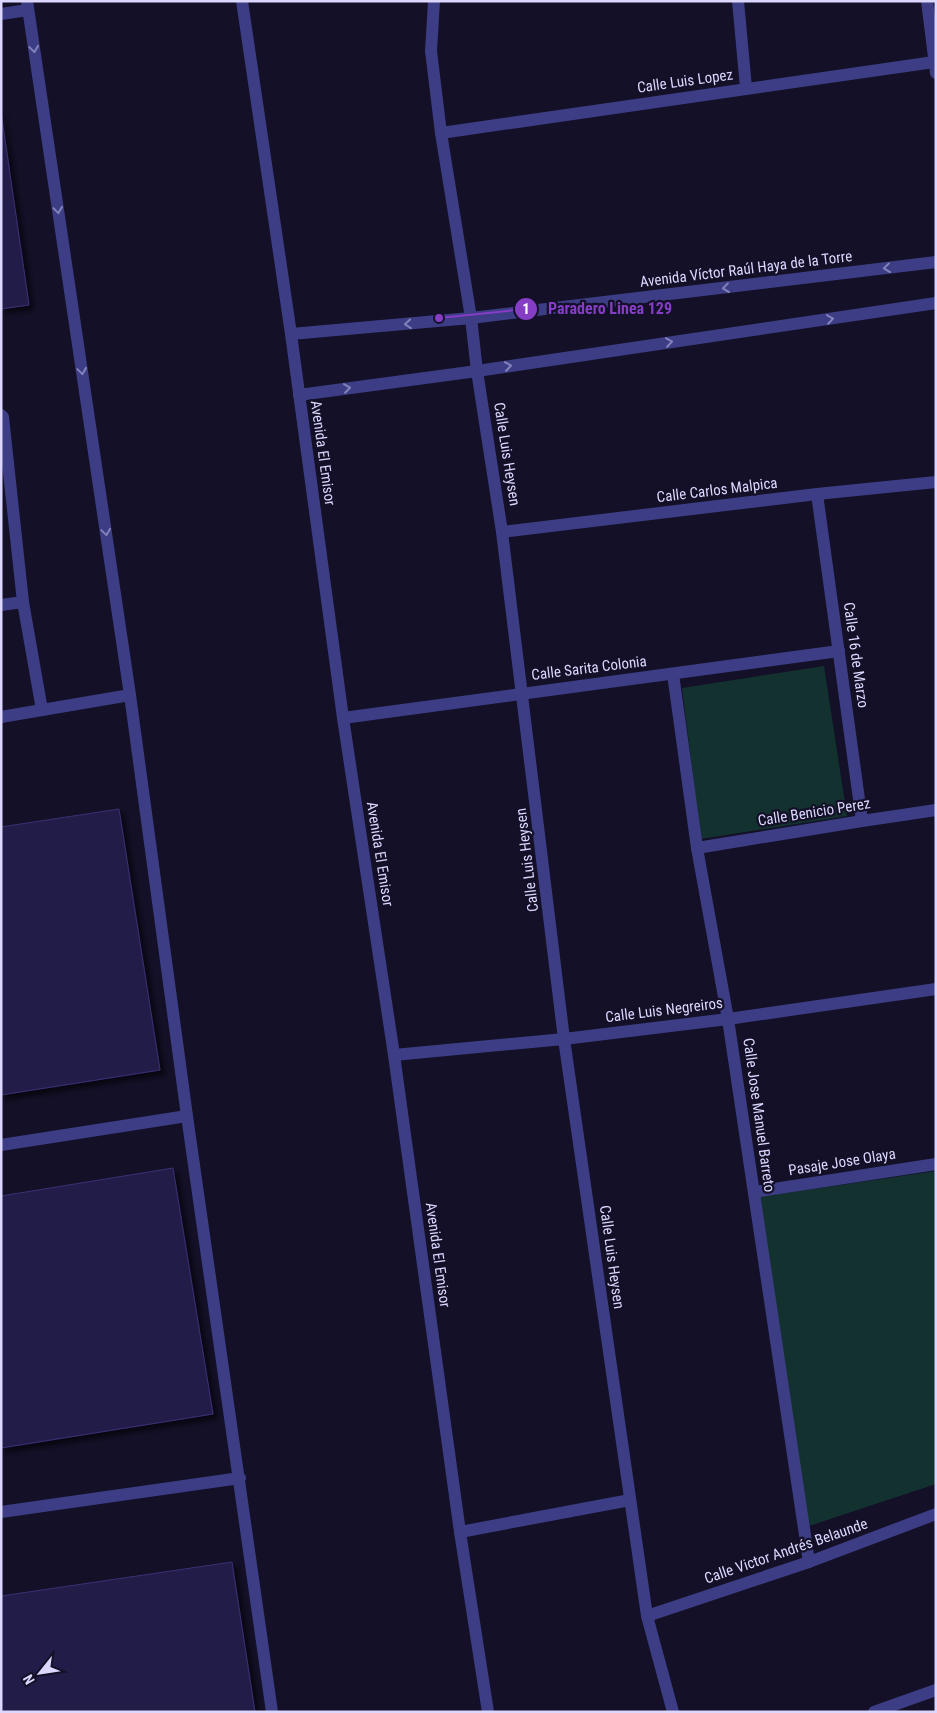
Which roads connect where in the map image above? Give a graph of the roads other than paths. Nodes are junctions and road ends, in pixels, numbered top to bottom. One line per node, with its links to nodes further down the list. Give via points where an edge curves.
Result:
1 (242, 1): 13 (street, Avenida El Emisor)
2 (434, 1): 9 (street, Calle Luis Heysen, via 431,51)
3 (738, 1): 8 (street)
4 (927, 1): 7 (street)
5 (28, 5): 6 (street); 25 (street, one-way to 25)
6 (1, 14)
7 (935, 67): 8 (street, Calle Luis Lopez)
8 (746, 88): 9 (street, Calle Luis Lopez)
9 (441, 133): 12 (street, Calle Luis Heysen)
10 (936, 262): 12 (street, Avenida Víctor Raúl Haya de la Torre, one-way to 12)
11 (936, 303): 14 (street, one-way to 11)
12 (472, 318): 13 (street, Avenida Víctor Raúl Haya de la Torre, one-way to 13); 14 (street, Calle Luis Heysen)
13 (291, 334): 15 (street, Avenida El Emisor)
14 (477, 371): 15 (street, one-way to 14); 19 (street, Calle Luis Heysen)
15 (299, 395): 28 (street, Avenida El Emisor)
16 (1, 415): 20 (street)
17 (936, 482): 18 (street, Calle Carlos Malpica)
18 (817, 494): 19 (street, Calle Carlos Malpica); 22 (street, Calle 16 de Marzo)
19 (502, 532): 24 (street, Calle Luis Heysen)
20 (23, 602): 21 (street); 26 (street)
21 (1, 605)
22 (839, 651): 23 (street, Calle Sarita Colonia); 30 (street, Calle 16 de Marzo)
23 (673, 674): 24 (street, Calle Sarita Colonia); 31 (street, Calle Jose Manuel Barreto)
24 (523, 693): 28 (street, Calle Sarita Colonia); 34 (street, Calle Luis Heysen)
25 (130, 695): 26 (street); 36 (street)
26 (42, 710): 27 (street)
27 (1, 717)
28 (343, 718): 35 (street, Avenida El Emisor)
29 (936, 810): 30 (street, Calle Benicio Perez)
30 (862, 820): 31 (street, Calle Benicio Perez)
31 (697, 848): 33 (street, Calle Jose Manuel Barreto)
32 (936, 989): 33 (street, Calle Luis Negreiros)
33 (728, 1019): 34 (street, Calle Luis Negreiros); 39 (street, Calle Jose Manuel Barreto)
34 (564, 1039): 35 (street, Calle Luis Negreiros); 41 (street, Calle Luis Heysen)
35 (394, 1055): 44 (street, Avenida El Emisor)
36 (187, 1116): 37 (street); 40 (street)
37 (1, 1145)
38 (936, 1164): 39 (street, Pasaje Jose Olaya)
39 (754, 1192): 45 (street, Calle Jose Manuel Barreto)
40 (240, 1478): 42 (street); 48 (street)
41 (630, 1500): 44 (street); 46 (street, Calle Luis Heysen)
42 (1, 1512)
43 (936, 1514): 45 (street, Calle Victor Andrés Belaunde)
44 (460, 1532): 49 (street, Avenida El Emisor)
45 (809, 1562): 46 (street, Calle Victor Andrés Belaunde)
46 (647, 1616): 50 (street, Calle Luis Heysen)
47 (936, 1690): 51 (street)
48 (272, 1712)
49 (488, 1712)
50 (673, 1712)
51 (874, 1712)

